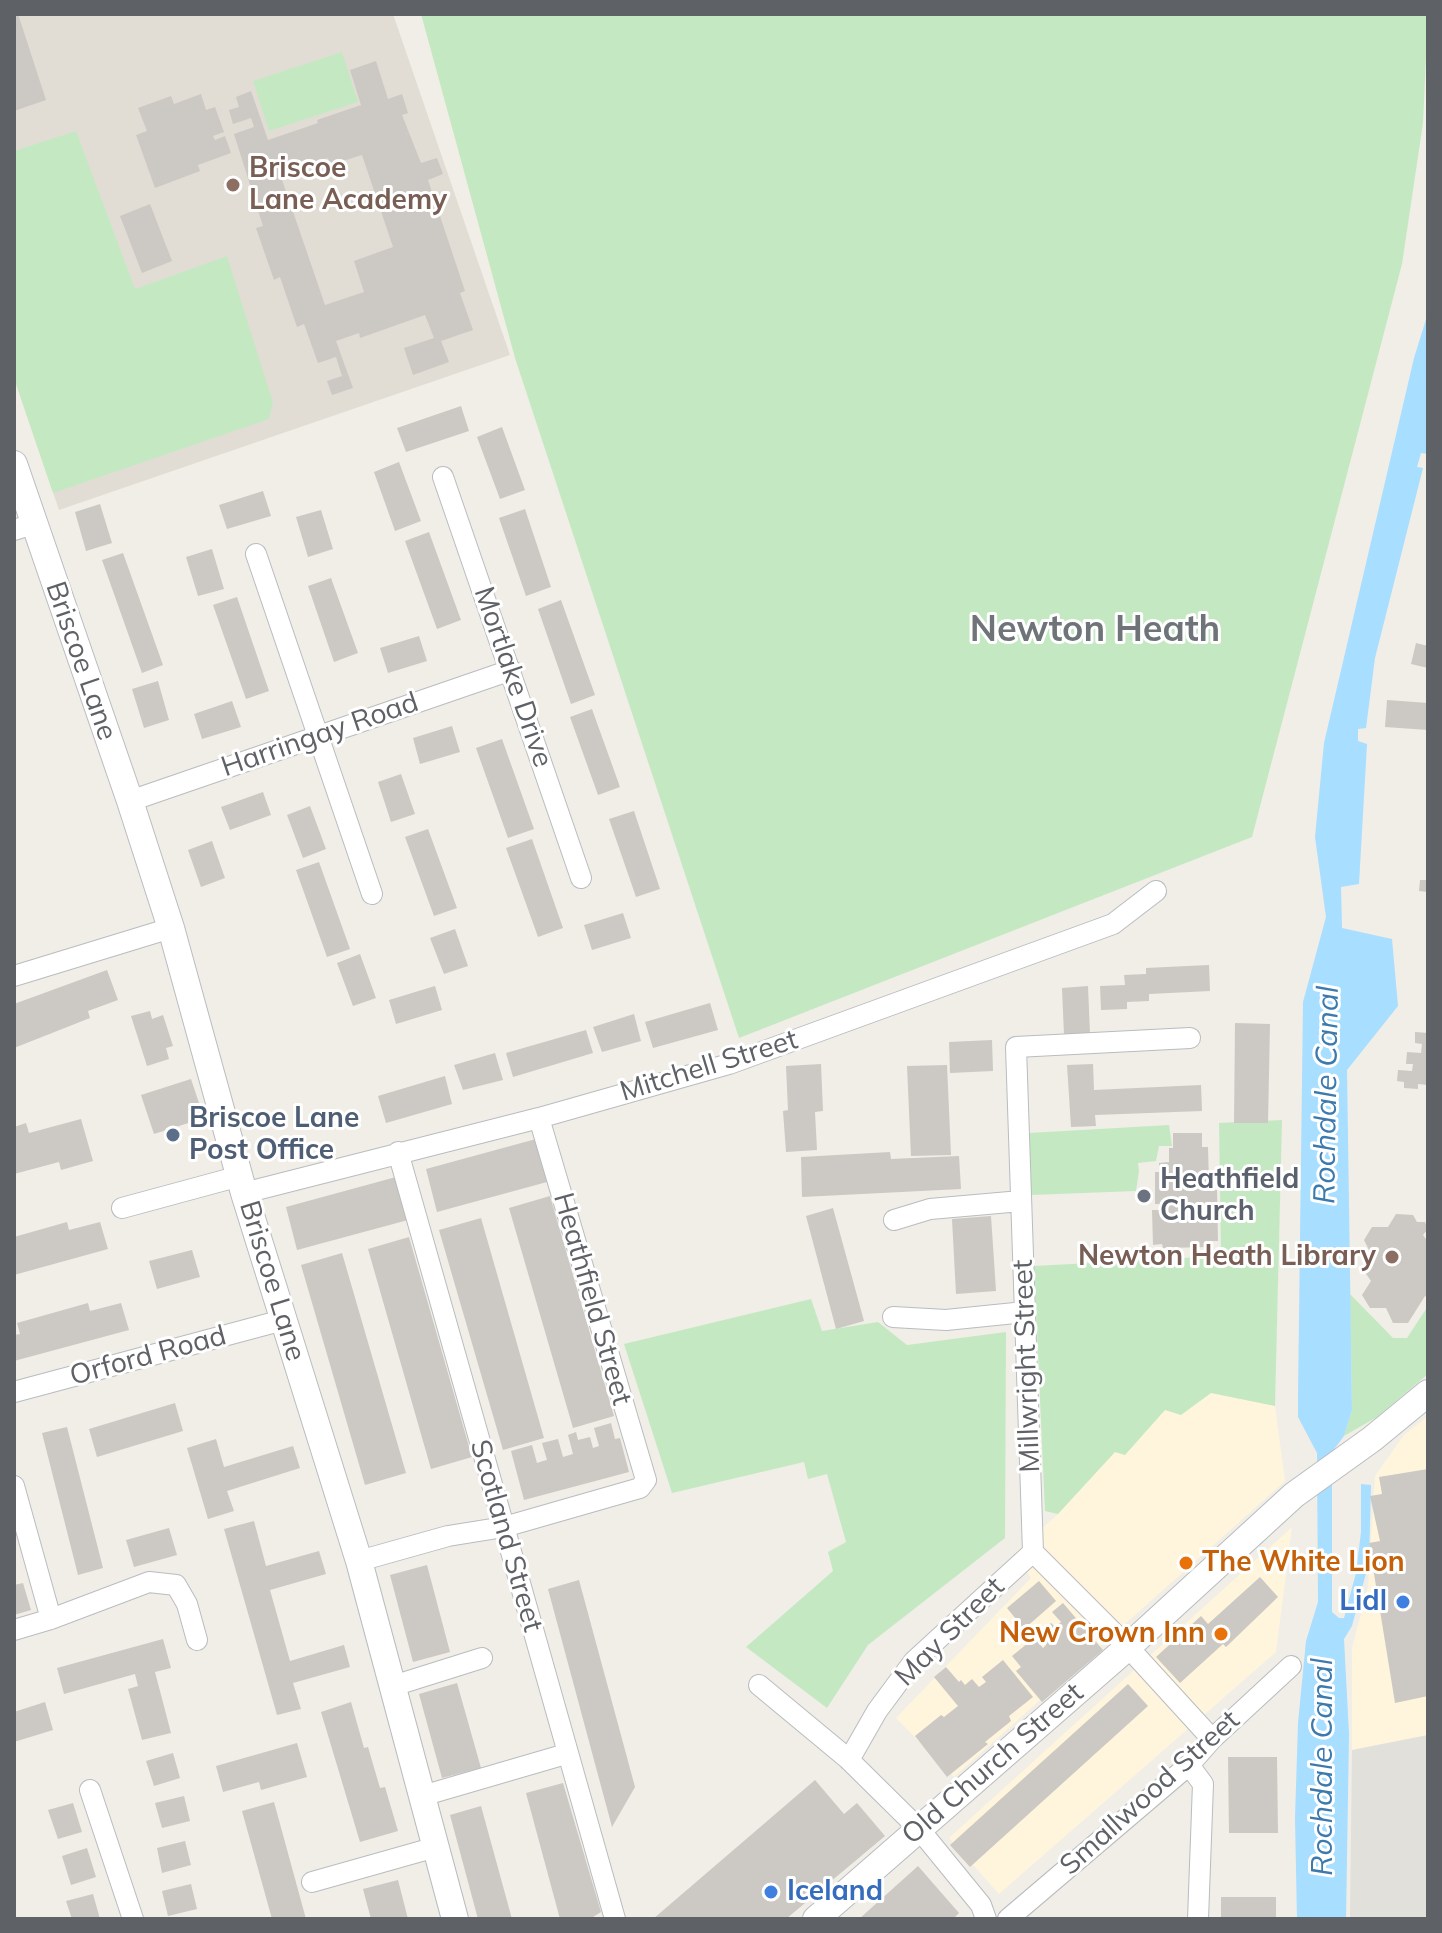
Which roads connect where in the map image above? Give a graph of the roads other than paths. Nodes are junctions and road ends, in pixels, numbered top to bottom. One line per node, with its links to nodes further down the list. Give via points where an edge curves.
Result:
1 (14, 464): 3 (street, Briscoe Lane)
2 (443, 477): 5 (street, Mortlake Drive)
3 (24, 527): 7 (street, Briscoe Lane)
4 (256, 554): 6 (street)
5 (511, 670): 6 (street, Harringay Road); 8 (street, Mortlake Drive)
6 (318, 735): 7 (street, Harringay Road); 10 (street)
7 (130, 801): 11 (street, Briscoe Lane)
8 (581, 878)
9 (1156, 891): 14 (street, Mitchell Street, via 1113,924 729,1064)
10 (372, 894)
11 (171, 928): 12 (street); 16 (street, Briscoe Lane)
12 (14, 976)
13 (1190, 1038): 17 (street, Millwright Street, via 1016,1047)
14 (539, 1118): 15 (street, Mitchell Street); 26 (street, Heathfield Street, via 646,1480 640,1488)
15 (398, 1152): 16 (street, Mitchell Street); 26 (street, Scotland Street)
16 (242, 1184): 18 (street, Mitchell Street); 22 (street, Briscoe Lane)
17 (1021, 1201): 19 (street, via 930,1209); 20 (street, Millwright Street)
18 (122, 1208)
19 (894, 1220)
20 (1025, 1312): 21 (street, via 946,1320); 27 (street, Millwright Street)
21 (893, 1317)
22 (283, 1320): 23 (street, Orford Road); 28 (street, Briscoe Lane)
23 (14, 1392)
24 (1428, 1393): 32 (street, Old Church Street, via 1294,1495)
25 (14, 1486): 29 (street)
26 (504, 1527): 28 (street, via 448,1536); 38 (street, Scotland Street)
27 (1033, 1552): 32 (street); 39 (street, May Street, via 914,1661)
28 (359, 1561): 36 (street, Briscoe Lane)
29 (51, 1619): 30 (street); 31 (street, via 149,1582 176,1585)
30 (14, 1630)
31 (197, 1640)
32 (1128, 1647): 37 (street); 43 (street, Old Church Street)
33 (482, 1658): 36 (street)
34 (1291, 1666): 37 (street, Smallwood Street)
35 (759, 1685): 39 (street)
36 (393, 1686): 42 (street, Briscoe Lane)
37 (1212, 1739): 40 (street, Smallwood Street)
38 (566, 1754): 42 (street); 48 (street, Scotland Street)
39 (849, 1760): 43 (street)
40 (1189, 1765): 51 (street, Smallwood Street); 52 (street, via 1203,1784)
41 (90, 1790): 46 (street)
42 (422, 1796): 44 (street, Briscoe Lane)
43 (919, 1829): 49 (street, Old Church Street); 50 (street, via 981,1905)
44 (436, 1847): 45 (street); 47 (street, Briscoe Lane)
45 (312, 1882)
46 (133, 1919)
47 (455, 1919)
48 (615, 1919)
49 (816, 1919)
50 (986, 1919)
51 (1008, 1919)
52 (1198, 1919)

